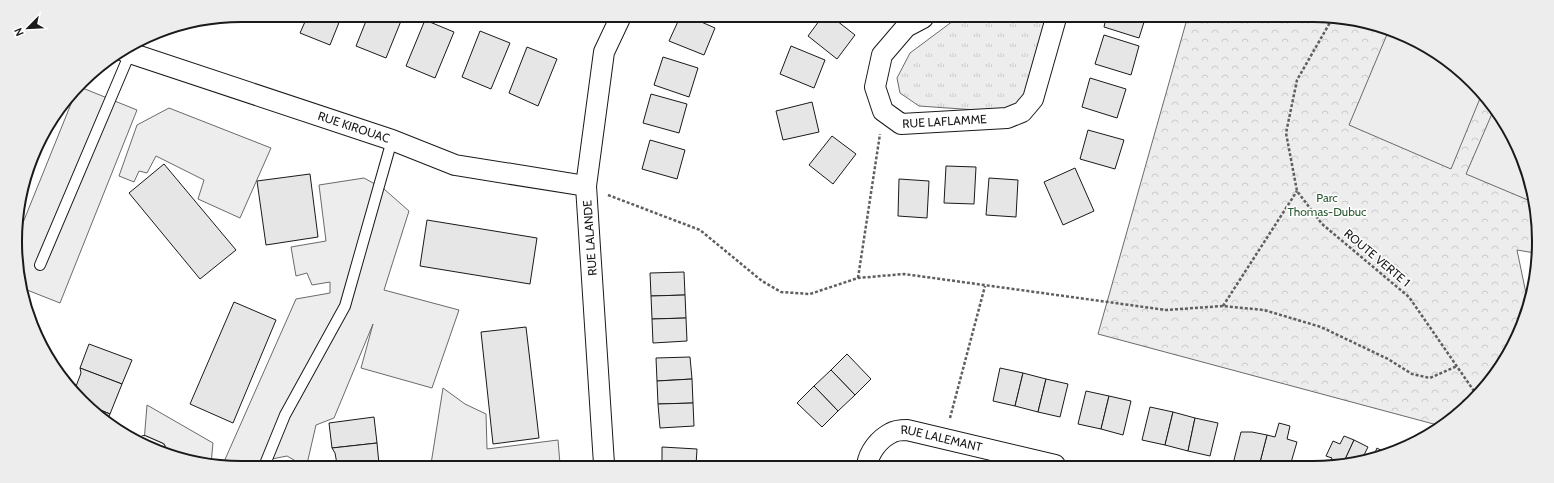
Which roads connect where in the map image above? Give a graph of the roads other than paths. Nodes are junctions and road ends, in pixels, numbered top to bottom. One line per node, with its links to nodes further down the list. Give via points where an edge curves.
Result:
1 (618, 22): 7 (street, RUE LALANDE, via 604,52)
2 (915, 22): 3 (street, RUE LAFLAMME, via 906,27 882,55 875,87 883,110 901,124 1007,118 1022,112 1033,100)
3 (1055, 22)
4 (132, 51): 6 (street, RUE KIROUAC)
5 (129, 53): 8 (lane)
6 (392, 140): 7 (street, RUE KIROUAC, via 455,164); 9 (lane, via 345,306 285,415)
7 (586, 186): 10 (street, RUE LALANDE)
8 (40, 265)
9 (266, 461)
10 (604, 461)
11 (868, 461): 12 (street, RUE LALEMANT, via 879,441 892,432 907,430)
12 (1039, 461)

